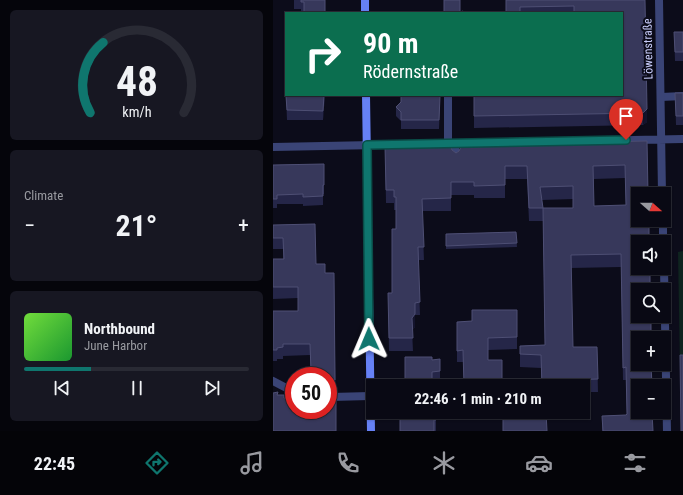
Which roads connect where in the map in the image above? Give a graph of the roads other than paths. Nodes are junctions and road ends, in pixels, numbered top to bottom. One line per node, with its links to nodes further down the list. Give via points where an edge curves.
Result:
1 (365, 0): 3 (main road)
2 (659, 0): 7 (street, Löwenstraße)
3 (365, 12)
4 (366, 96): 11 (main road)
5 (448, 96): 10 (street)
6 (683, 96): 7 (street)
7 (661, 97): 8 (street, Löwenstraße)
8 (662, 139): 9 (street); 10 (street); 14 (street, Löwenstraße)
9 (683, 139)
10 (452, 144): 11 (street); 13 (street)
11 (367, 145): 12 (street); 16 (main road)
12 (273, 147)
13 (456, 160)
14 (662, 187)
15 (664, 275): 23 (street)
16 (370, 379)
17 (273, 381): 18 (street)
18 (285, 387)
19 (366, 396): 20 (street)
20 (337, 397)
21 (371, 419): 22 (main road)
22 (371, 431)
23 (667, 431)

